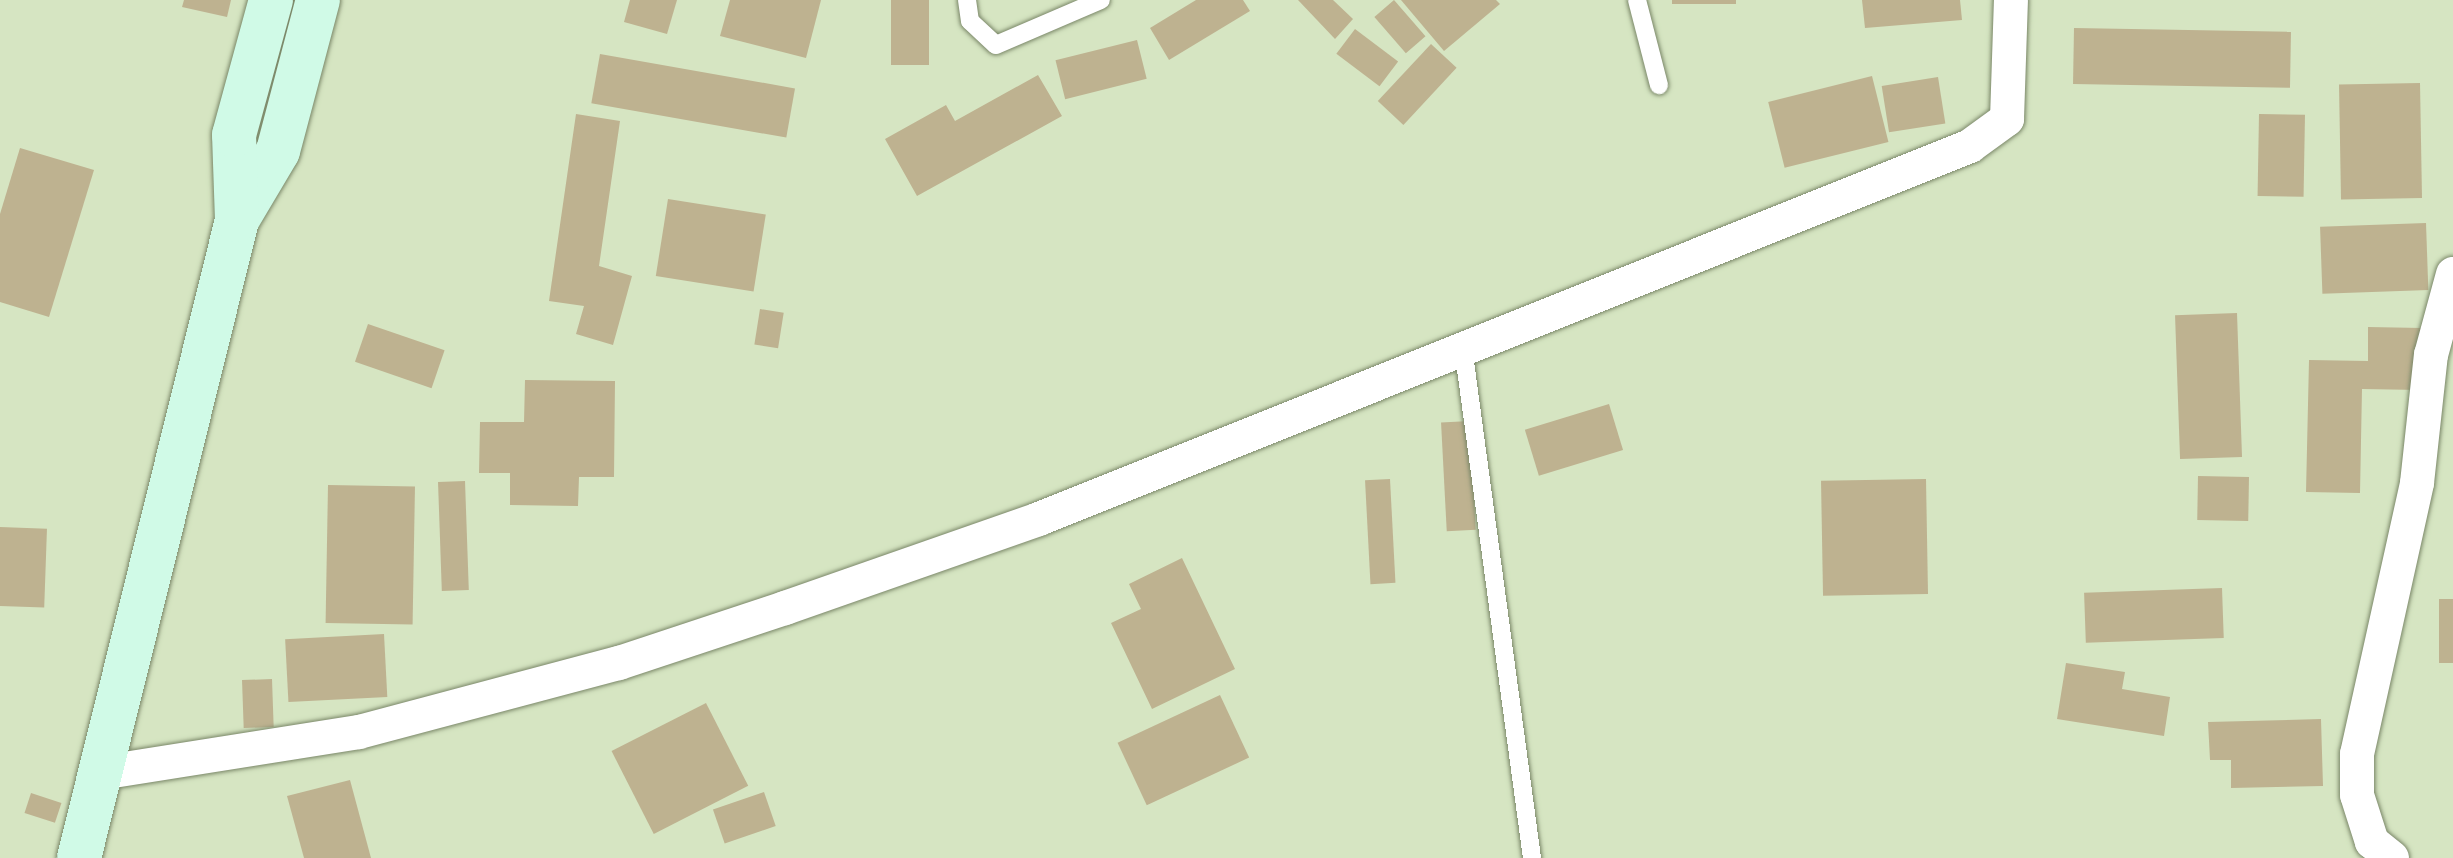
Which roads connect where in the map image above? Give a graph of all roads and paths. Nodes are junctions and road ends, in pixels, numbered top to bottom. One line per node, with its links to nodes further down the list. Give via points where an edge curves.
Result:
1 (271, 0): 8 (main road, via 234,135)
2 (318, 0): 8 (main road, via 278,151)
3 (967, 0): 4 (lane, via 970,21 996,45)
4 (1101, 0)
5 (1637, 0): 7 (lane)
6 (2011, 0): 10 (street, via 2007,119 1970,146)
7 (1659, 85)
8 (237, 220): 11 (main road)
9 (2453, 274): 12 (street, via 2431,355 2417,483 2357,754 2357,795)
10 (1463, 347): 11 (street, via 1039,519 619,663 359,732); 14 (lane)
11 (100, 773): 13 (main road)
12 (2377, 853)
13 (79, 858)
14 (1532, 858)

